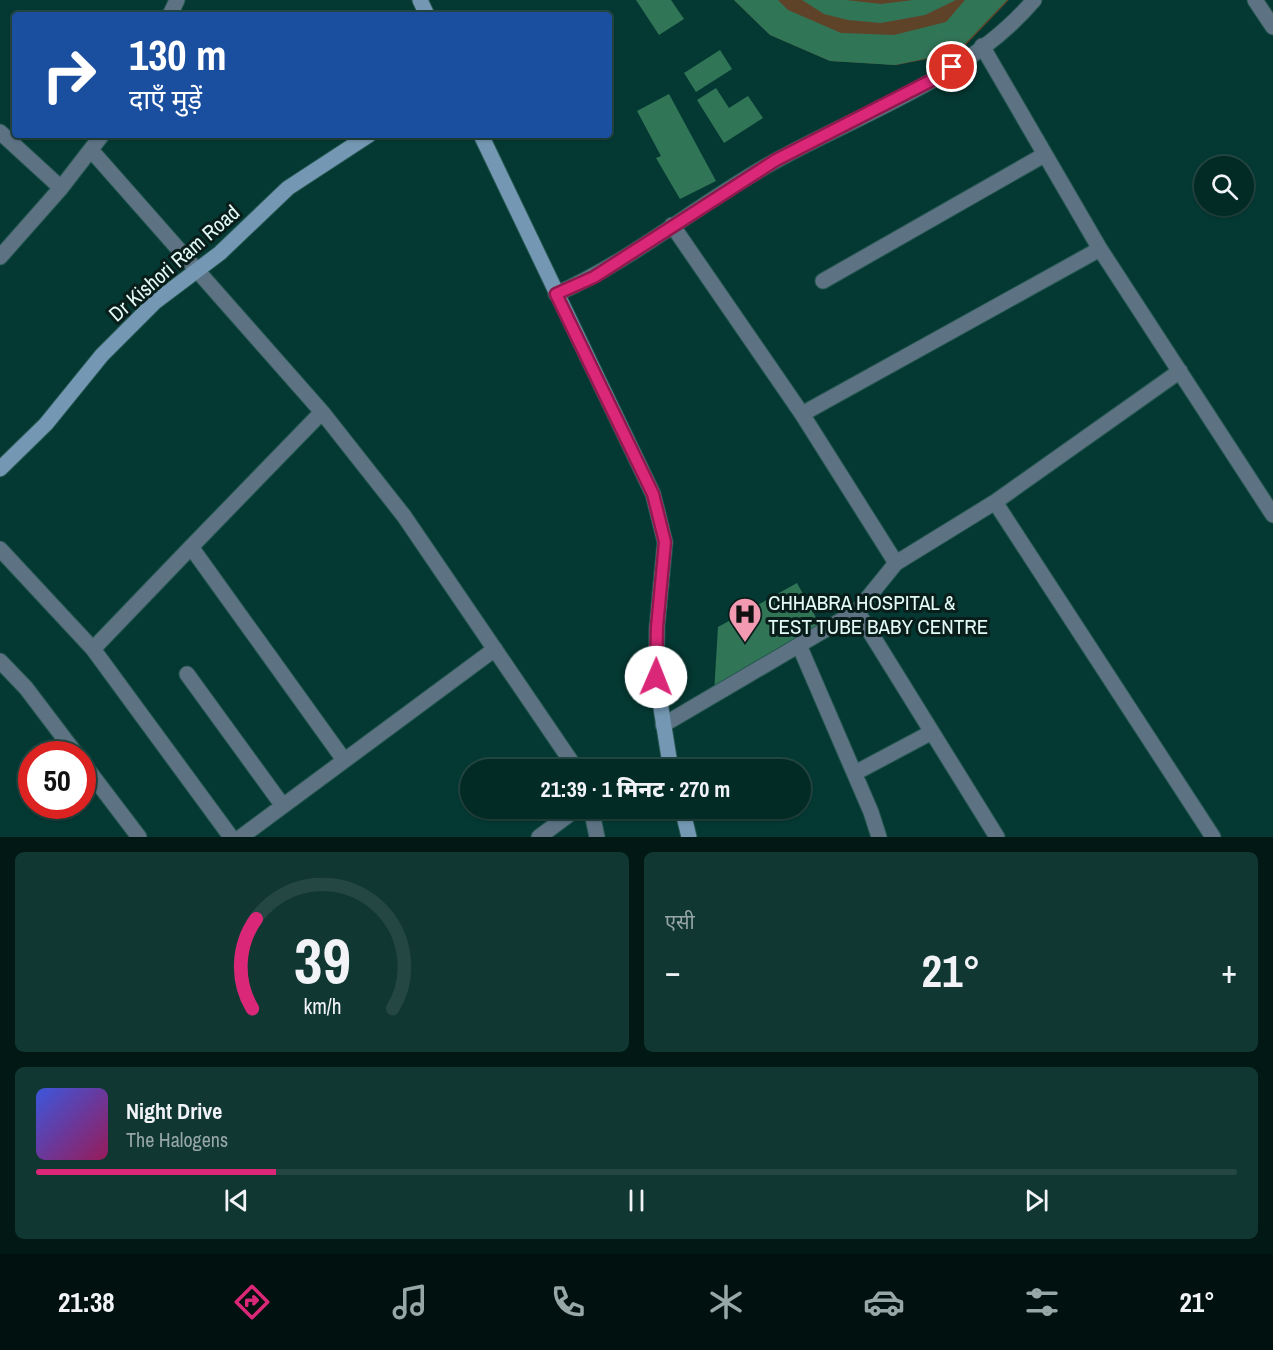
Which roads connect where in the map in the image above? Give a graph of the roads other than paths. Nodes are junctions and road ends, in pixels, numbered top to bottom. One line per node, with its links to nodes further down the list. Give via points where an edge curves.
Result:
1 (1034, 0): 4 (street, via 1013,25)
2 (1256, 0): 3 (street)
3 (1273, 27)
4 (982, 46): 10 (street); 12 (street, via 938,77 776,160)
5 (0, 132): 11 (street)
6 (100, 138): 9 (street)
7 (364, 138): 15 (main road, Dr Kishori Ram Road, via 288,188)
8 (483, 138): 17 (main road)
9 (91, 150): 11 (street); 15 (street)
10 (1044, 155): 13 (street); 16 (street)
11 (61, 188): 14 (street)
12 (672, 225): 17 (street, via 594,277); 20 (street)
13 (1100, 249): 18 (street); 20 (street)
14 (0, 257)
15 (197, 270): 19 (street); 21 (main road, Dr Kishori Ram Road, via 155,302 102,355 46,424)
16 (823, 281)
17 (556, 294): 33 (main road, via 653,494 665,542 656,677)
18 (1180, 371): 22 (street); 23 (street)
19 (322, 411): 24 (street); 30 (street, via 404,516)
20 (802, 414): 26 (street)
21 (0, 470)
22 (995, 502): 26 (street); 53 (street)
23 (1273, 515)
24 (191, 547): 29 (street); 38 (street)
25 (0, 549): 29 (street)
26 (896, 563): 27 (street)
27 (856, 611): 28 (street); 34 (street)
28 (799, 645): 33 (street); 39 (street)
29 (93, 649): 46 (street)
30 (495, 649): 36 (street); 38 (street)
31 (0, 661): 35 (street)
32 (186, 674): 41 (street)
33 (663, 725): 37 (main road)
34 (932, 732): 39 (street); 52 (street)
35 (66, 741)
36 (570, 759)
37 (669, 759)
38 (344, 760): 41 (street)
39 (855, 773): 51 (street)
40 (96, 780): 45 (street)
41 (283, 806): 47 (street)
42 (563, 819): 48 (street)
43 (593, 819): 49 (street)
44 (685, 819): 50 (main road)
45 (140, 837)
46 (231, 837)
47 (241, 837)
48 (539, 837)
49 (597, 837)
50 (689, 837)
51 (879, 837)
52 (997, 837)
53 (1213, 837)

